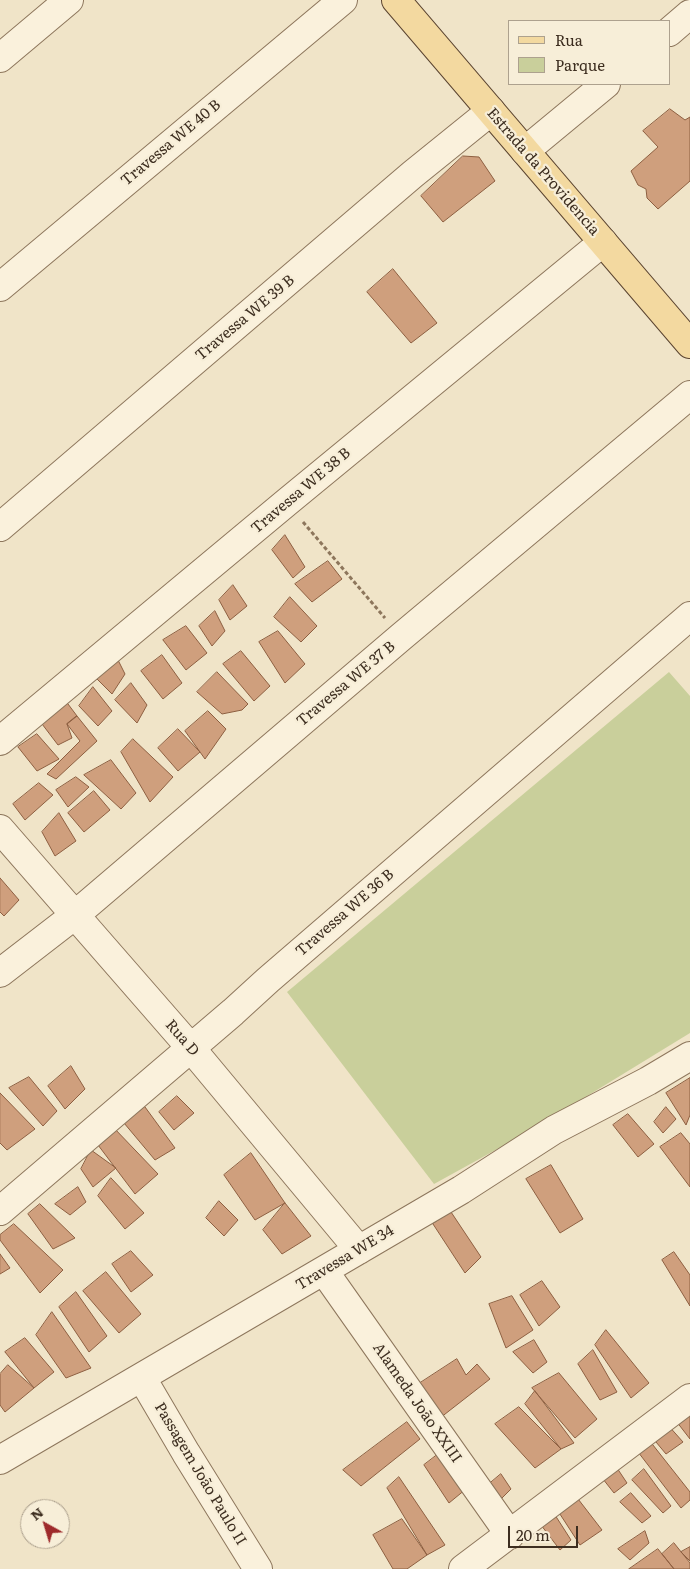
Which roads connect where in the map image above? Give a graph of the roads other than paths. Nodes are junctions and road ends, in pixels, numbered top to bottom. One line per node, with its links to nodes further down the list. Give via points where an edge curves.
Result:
1 (69, 0): 6 (street)
2 (343, 0): 11 (street, Travessa WE 40 B)
3 (398, 1): 8 (main road, Estrada da Providencia)
4 (690, 14): 5 (street)
5 (670, 31)
6 (0, 58)
7 (605, 85): 9 (street)
8 (491, 111): 9 (main road, Estrada da Providencia); 14 (street, Travessa WE 39 B)
9 (525, 151): 10 (main road, Estrada da Providencia)
10 (603, 242): 12 (main road, Estrada da Providencia); 16 (street, Travessa WE 38 B)
11 (0, 287)
12 (690, 344)
13 (690, 395): 18 (street, Travessa WE 37 B)
14 (0, 527)
15 (690, 616): 20 (street, Travessa WE 36 B)
16 (0, 742)
17 (0, 829): 18 (street, Rua D)
18 (75, 915): 19 (street, Travessa WE 37 B); 20 (street, Rua D)
19 (0, 973)
20 (190, 1047): 22 (street, Travessa WE 36 B); 23 (street, Rua D)
21 (690, 1056): 23 (street, Travessa WE 34, via 554,1130)
22 (0, 1211)
23 (359, 1250): 24 (street, Travessa WE 34)
24 (324, 1271): 25 (street, Travessa WE 34); 28 (street, Alameda João XXIII)
25 (142, 1378): 27 (street, Travessa WE 34); 29 (street, Passagem João Paulo II)
26 (690, 1398): 28 (street)
27 (0, 1460)
28 (510, 1535): 30 (street)
29 (258, 1569)
30 (463, 1569)

